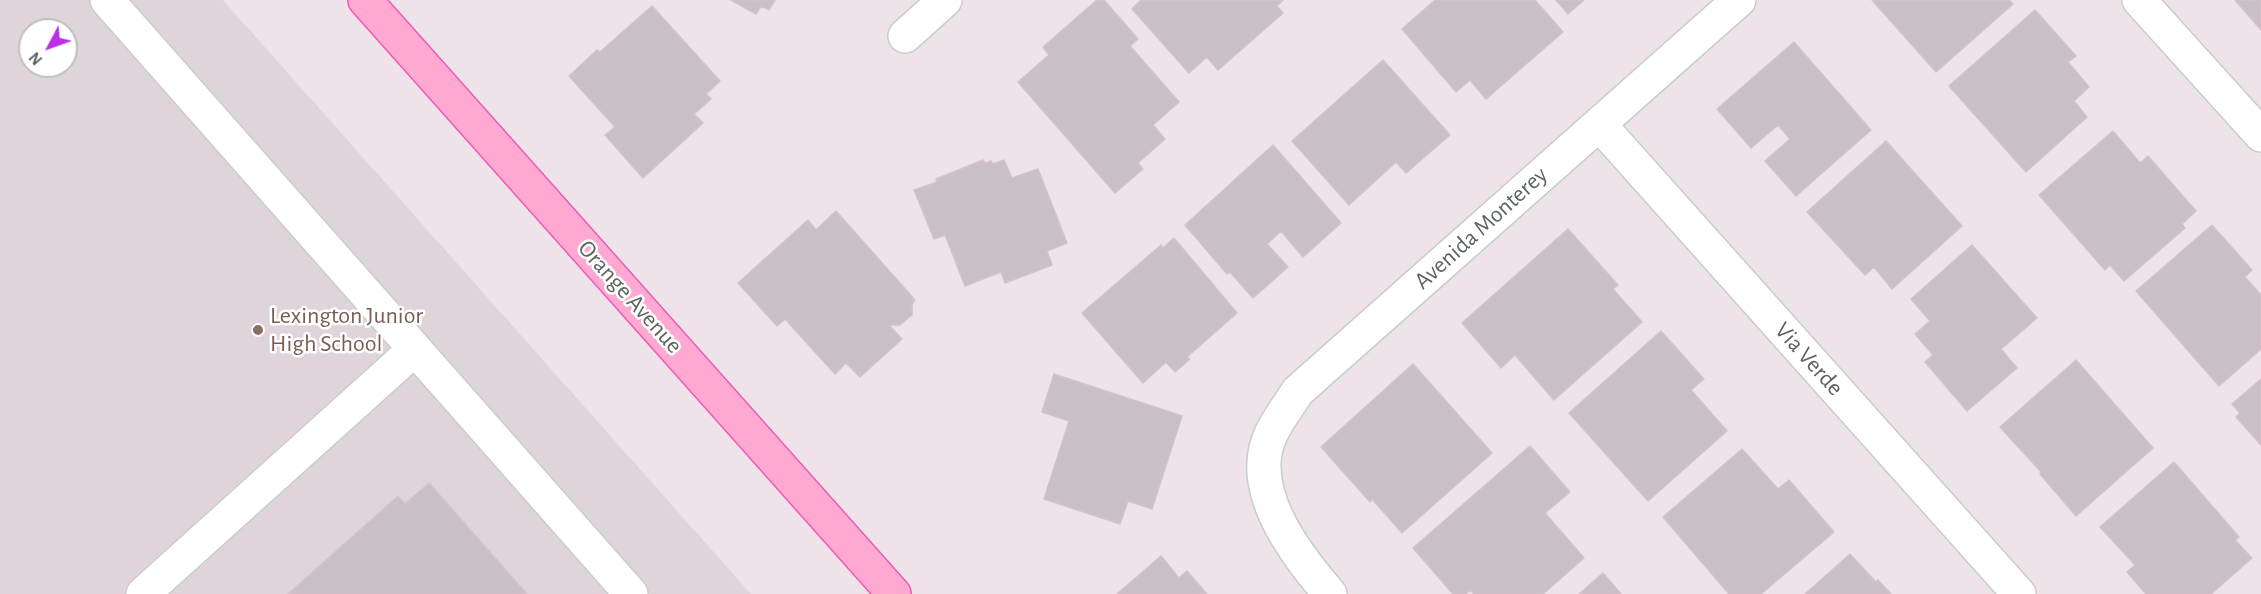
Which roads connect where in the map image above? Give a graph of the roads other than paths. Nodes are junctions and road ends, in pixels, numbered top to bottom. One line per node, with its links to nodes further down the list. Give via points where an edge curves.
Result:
1 (107, 0): 9 (street)
2 (365, 0): 12 (main road, Orange Avenue)
3 (945, 0): 6 (street)
4 (1739, 0): 7 (street, Avenida Monterey)
5 (2139, 0): 8 (street)
6 (905, 36)
7 (1599, 124): 13 (street, Avenida Monterey, via 1298,391 1270,436 1264,460 1272,505 1294,549); 14 (street, Via Verde)
8 (2261, 135)
9 (415, 349): 10 (street); 11 (street)
10 (143, 594)
11 (632, 594)
12 (894, 594)
13 (1330, 594)
14 (2019, 594)

